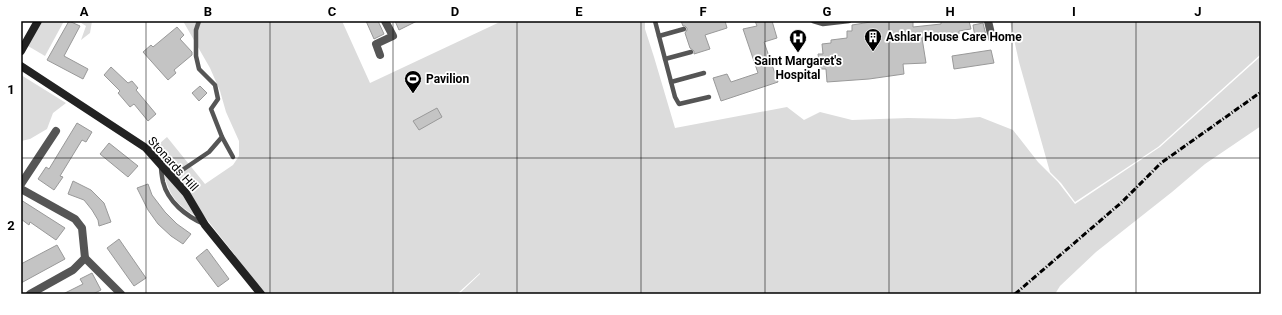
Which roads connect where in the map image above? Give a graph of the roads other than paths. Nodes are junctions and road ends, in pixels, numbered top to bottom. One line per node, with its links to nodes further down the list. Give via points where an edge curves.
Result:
1 (38, 21): 12 (street)
2 (199, 21): 21 (lane, via 196,30 196,56 199,69 215,85 218,99 211,109)
3 (385, 21): 14 (street, via 393,36 376,44)
4 (655, 21): 10 (lane)
5 (813, 21): 8 (lane, via 823,24)
6 (849, 21): 8 (lane)
7 (988, 21): 11 (street)
8 (840, 22)
9 (684, 29): 10 (lane)
10 (659, 36): 15 (lane)
11 (992, 38)
12 (21, 51)
13 (691, 52): 15 (lane)
14 (380, 55)
15 (665, 59): 18 (lane)
16 (21, 66): 23 (street, Stonards Hill, via 146,148)
17 (704, 73): 18 (lane)
18 (671, 82): 19 (lane, via 679,104)
19 (709, 97)
20 (56, 131): 25 (street)
21 (222, 137): 22 (lane); 24 (lane, via 209,152)
22 (233, 157)
23 (160, 164): 24 (street, Stonards Hill); 27 (lane, via 163,183 170,197 179,208)
24 (172, 178): 27 (street, Stonards Hill, via 186,193)
25 (21, 184)
26 (21, 189): 28 (street, via 75,219 82,228)
27 (205, 225): 29 (street, Stonards Hill)
28 (85, 258): 30 (street, via 73,270); 31 (street)
29 (256, 292)
30 (30, 294)
31 (121, 294)

